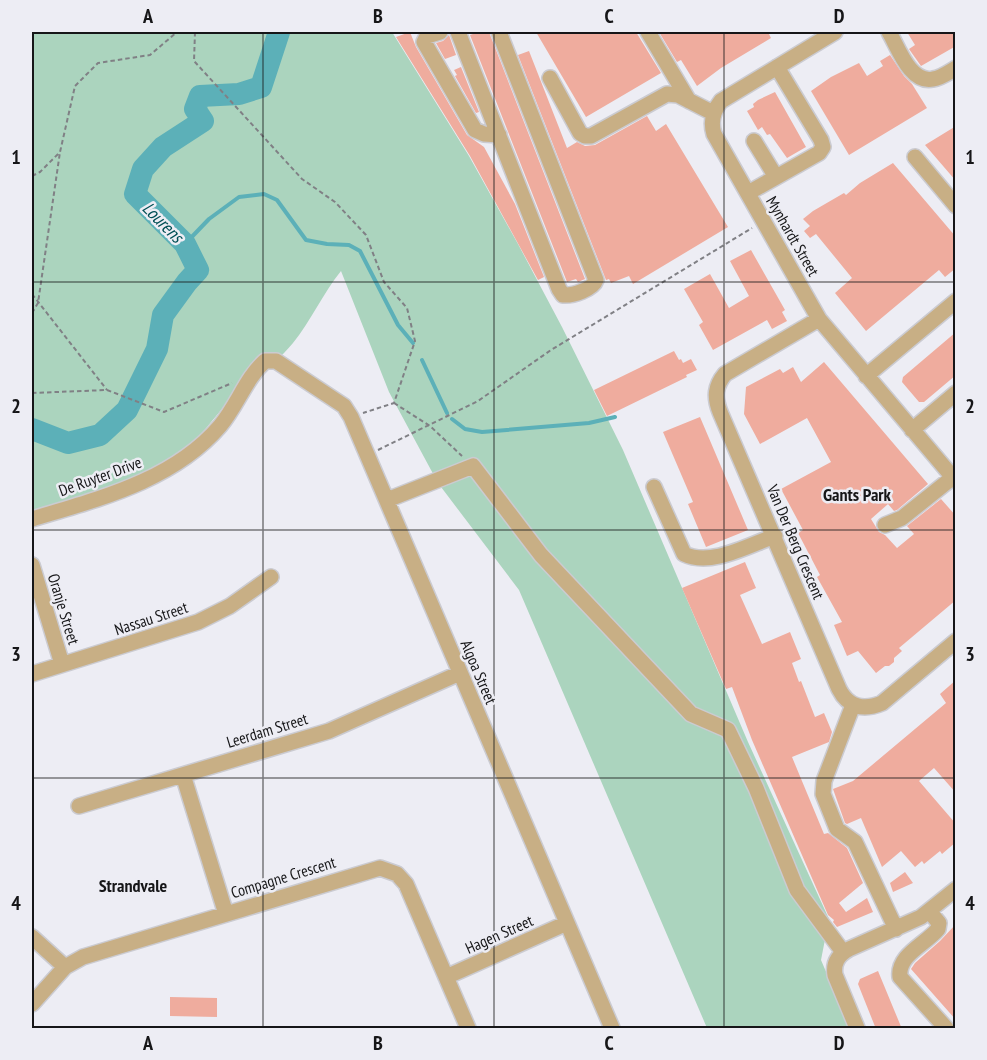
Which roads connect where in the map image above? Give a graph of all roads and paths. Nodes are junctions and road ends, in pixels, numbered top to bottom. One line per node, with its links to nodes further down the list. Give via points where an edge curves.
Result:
1 (177, 32): 16 (path, via 150,55 98,63 75,86)
2 (195, 32): 34 (path, via 194,61 302,179 335,202 366,235 384,282 407,308 415,341)
3 (440, 32): 14 (street, via 427,36 424,42 476,130)
4 (458, 32): 14 (street)
5 (499, 32): 14 (street, via 595,284 569,295 561,293)
6 (648, 32): 12 (street)
7 (835, 32): 9 (street)
8 (889, 32): 10 (street, via 918,76 936,79)
9 (777, 67): 13 (street, via 721,101); 19 (street, via 823,143 819,153)
10 (956, 68)
11 (550, 78): 12 (street, via 585,136 663,96 675,94)
12 (689, 101): 13 (street)
13 (713, 113): 20 (street, Mynhardt Street, via 714,134)
14 (499, 135)
15 (754, 141): 19 (street)
16 (60, 152): 18 (path); 25 (path)
17 (915, 157): 21 (street)
18 (32, 176)
19 (776, 177): 20 (street)
20 (748, 194): 22 (street, Mynhardt Street)
21 (956, 207)
22 (764, 221): 27 (street, Mynhardt Street); 36 (path, via 551,350 478,401)
23 (32, 294): 25 (path)
24 (956, 301): 29 (street)
25 (38, 303): 26 (path); 31 (path)
26 (32, 314)
27 (819, 319): 29 (street, Mynhardt Street); 45 (street, Van Der Berg Crescent, via 729,370 716,388 720,412)
28 (276, 362): 35 (street, Algoa Street, via 340,403); 43 (street, De Ruyter Drive, via 261,364 220,425 179,460 129,488)
29 (866, 376): 37 (street, Mynhardt Street)
30 (236, 382): 31 (path, via 164,412)
31 (106, 390): 32 (path)
32 (32, 393)
33 (956, 393): 37 (street)
34 (394, 403): 35 (path); 36 (path)
35 (351, 417): 38 (street, Algoa Street)
36 (430, 426): 38 (path); 39 (path)
37 (912, 430): 40 (street, Mynhardt Street)
38 (367, 455): 42 (street, Algoa Street)
39 (473, 466): 42 (street); 61 (street, via 541,555 691,714 728,730 797,890)
40 (954, 479): 44 (street, via 902,518)
41 (654, 487): 45 (street, via 684,554 694,559 716,557)
42 (387, 500): 50 (street, Algoa Street)
43 (32, 519)
44 (885, 525)
45 (775, 536): 52 (street, Van Der Berg Crescent, via 839,689)
46 (32, 565): 49 (street, Oranje Street)
47 (271, 577): 49 (street, Nassau Street, via 230,606 198,622)
48 (956, 641): 52 (street, via 882,703 869,707)
49 (62, 664): 51 (street, Nassau Street)
50 (460, 673): 53 (street, Leerdam Street, via 329,730); 58 (street, Algoa Street)
51 (32, 674)
52 (853, 705): 59 (street, via 824,781 823,794 837,829 855,842)
53 (183, 774): 54 (street, Leerdam Street); 57 (street)
54 (79, 806)
55 (956, 889): 56 (street)
56 (929, 911): 59 (street); 68 (street, via 939,923 938,929 904,959 899,972 903,982)
57 (226, 914): 62 (street, Compagne Crescent, via 83,957); 63 (street, Compagne Crescent, via 368,870 386,868 398,873 406,884)
58 (567, 923): 63 (street, Hagen Street); 66 (street, Algoa Street)
59 (896, 929): 61 (street)
60 (32, 937): 62 (street)
61 (839, 956): 67 (street, via 835,975)
62 (64, 967): 64 (street, Compagne Crescent)
63 (446, 977): 65 (street, Compagne Crescent)
64 (32, 1004)
65 (468, 1029)
66 (612, 1029)
67 (857, 1029)
68 (946, 1029)

